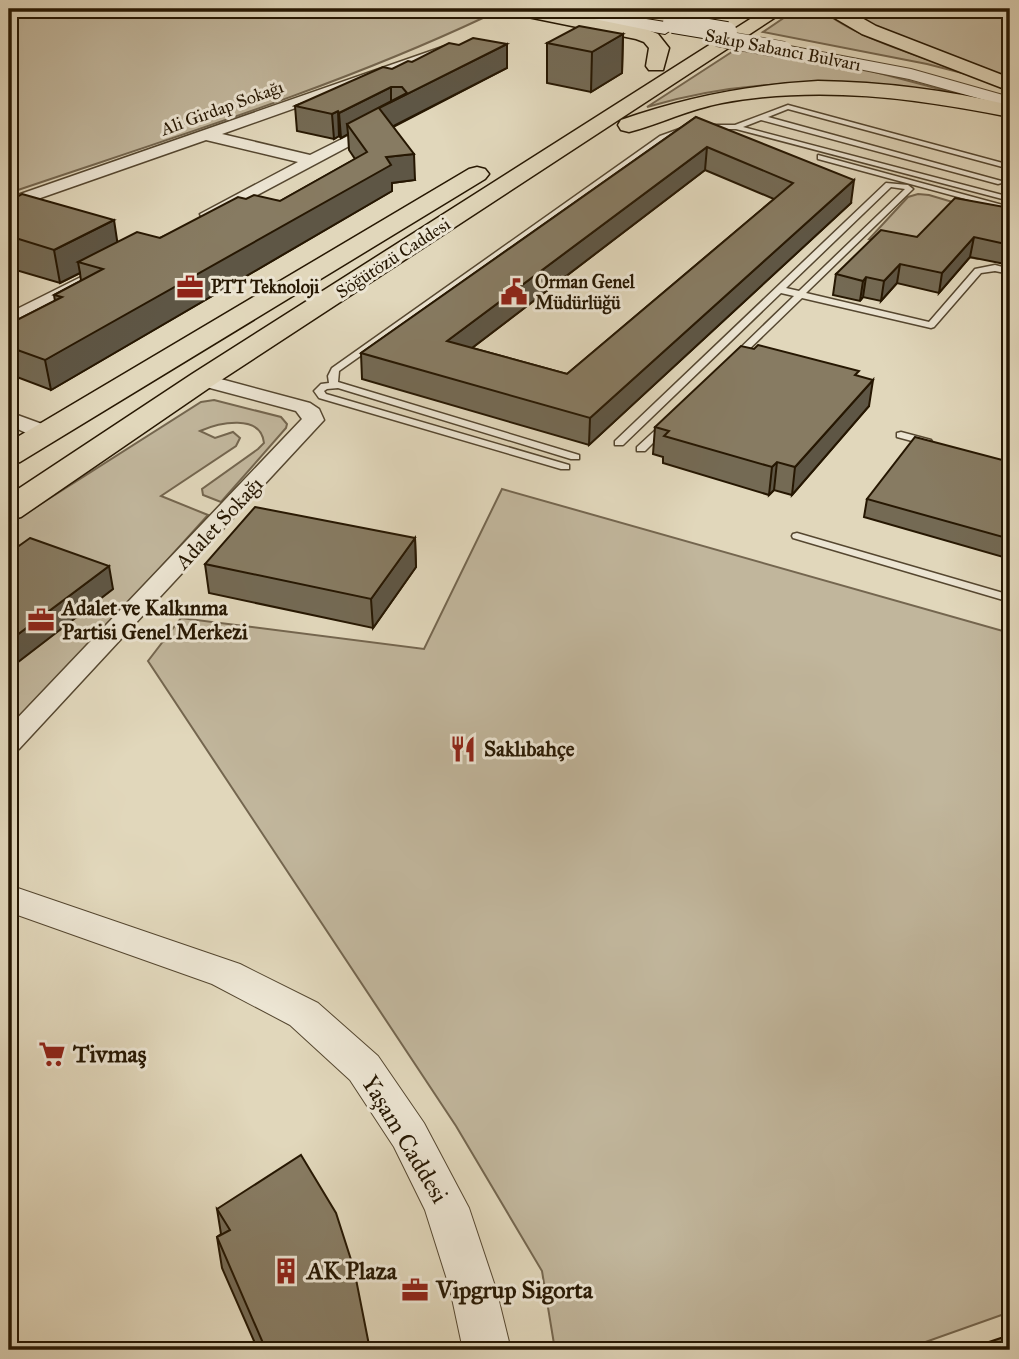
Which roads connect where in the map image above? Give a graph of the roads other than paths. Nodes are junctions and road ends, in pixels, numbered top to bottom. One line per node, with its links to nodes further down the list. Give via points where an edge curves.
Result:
1 (518, 9): 11 (main road, via 641,34 659,48)
2 (554, 9): 8 (main road, Sakıp Sabancı Bulvarı)
3 (593, 9): 8 (main road, Sakıp Sabancı Bulvarı)
4 (698, 9): 7 (lane)
5 (779, 9): 22 (main road, Söğütözü Caddesi)
6 (833, 9): 12 (main road, via 869,30)
7 (732, 24): 8 (main road, Sakıp Sabancı Bulvarı); 9 (street, Sakıp Sabancı Bulvarı, bridge); 11 (main road, Söğütözü Caddesi)
8 (669, 26)
9 (789, 47): 12 (street, Sakıp Sabancı Bulvarı); 13 (street, Sakıp Sabancı Bulvarı)
10 (448, 49): 19 (street, Ali Girdap Sokağı)
11 (656, 66): 44 (main road, Söğütözü Caddesi)
12 (1010, 87)
13 (1010, 102)
14 (1010, 111): 22 (main road, via 892,92 757,92 664,110)
15 (398, 117): 21 (street)
16 (759, 117): 18 (lane); 20 (lane, via 788,107); 23 (lane)
17 (709, 127): 18 (lane); 28 (lane); 41 (lane, via 663,138 335,370)
18 (736, 127): 25 (lane)
19 (206, 135): 21 (street); 31 (street, Ali Girdap Sokağı)
20 (954, 152): 23 (lane); 24 (lane)
21 (311, 160): 33 (street)
22 (544, 162): 40 (main road, Söğütözü Caddesi)
23 (935, 164): 25 (lane); 27 (lane)
24 (1010, 167)
25 (918, 174): 28 (lane); 29 (lane)
26 (1010, 176): 27 (lane)
27 (1001, 182): 29 (lane)
28 (905, 183): 32 (lane); 36 (lane, via 889,185); 37 (lane, via 909,189)
29 (984, 192): 30 (lane)
30 (1010, 199)
31 (9, 204)
32 (1010, 209)
33 (190, 224)
34 (106, 269): 38 (street)
35 (1010, 272): 37 (lane, via 995,268 978,271 931,325)
36 (781, 290): 37 (lane); 46 (lane)
37 (802, 295): 39 (lane)
38 (9, 320)
39 (730, 363)
40 (202, 380): 52 (main road, Söğütözü Caddesi); 55 (street, Adalet Sokağı, via 303,407 313,420)
41 (334, 385): 50 (lane); 51 (lane, via 319,393)
42 (9, 418): 44 (street)
43 (670, 420): 48 (lane)
44 (45, 433): 49 (main road, Söğütözü Caddesi)
45 (901, 435): 47 (lane)
46 (619, 443)
47 (937, 445)
48 (640, 449)
49 (9, 455)
50 (575, 457)
51 (565, 467)
52 (9, 510)
53 (797, 536): 54 (lane)
54 (1010, 599)
55 (9, 743)
56 (9, 898): 57 (street, Yaşam Caddesi, via 226,974 304,1014 364,1068 409,1135 447,1208)
57 (487, 1350)

